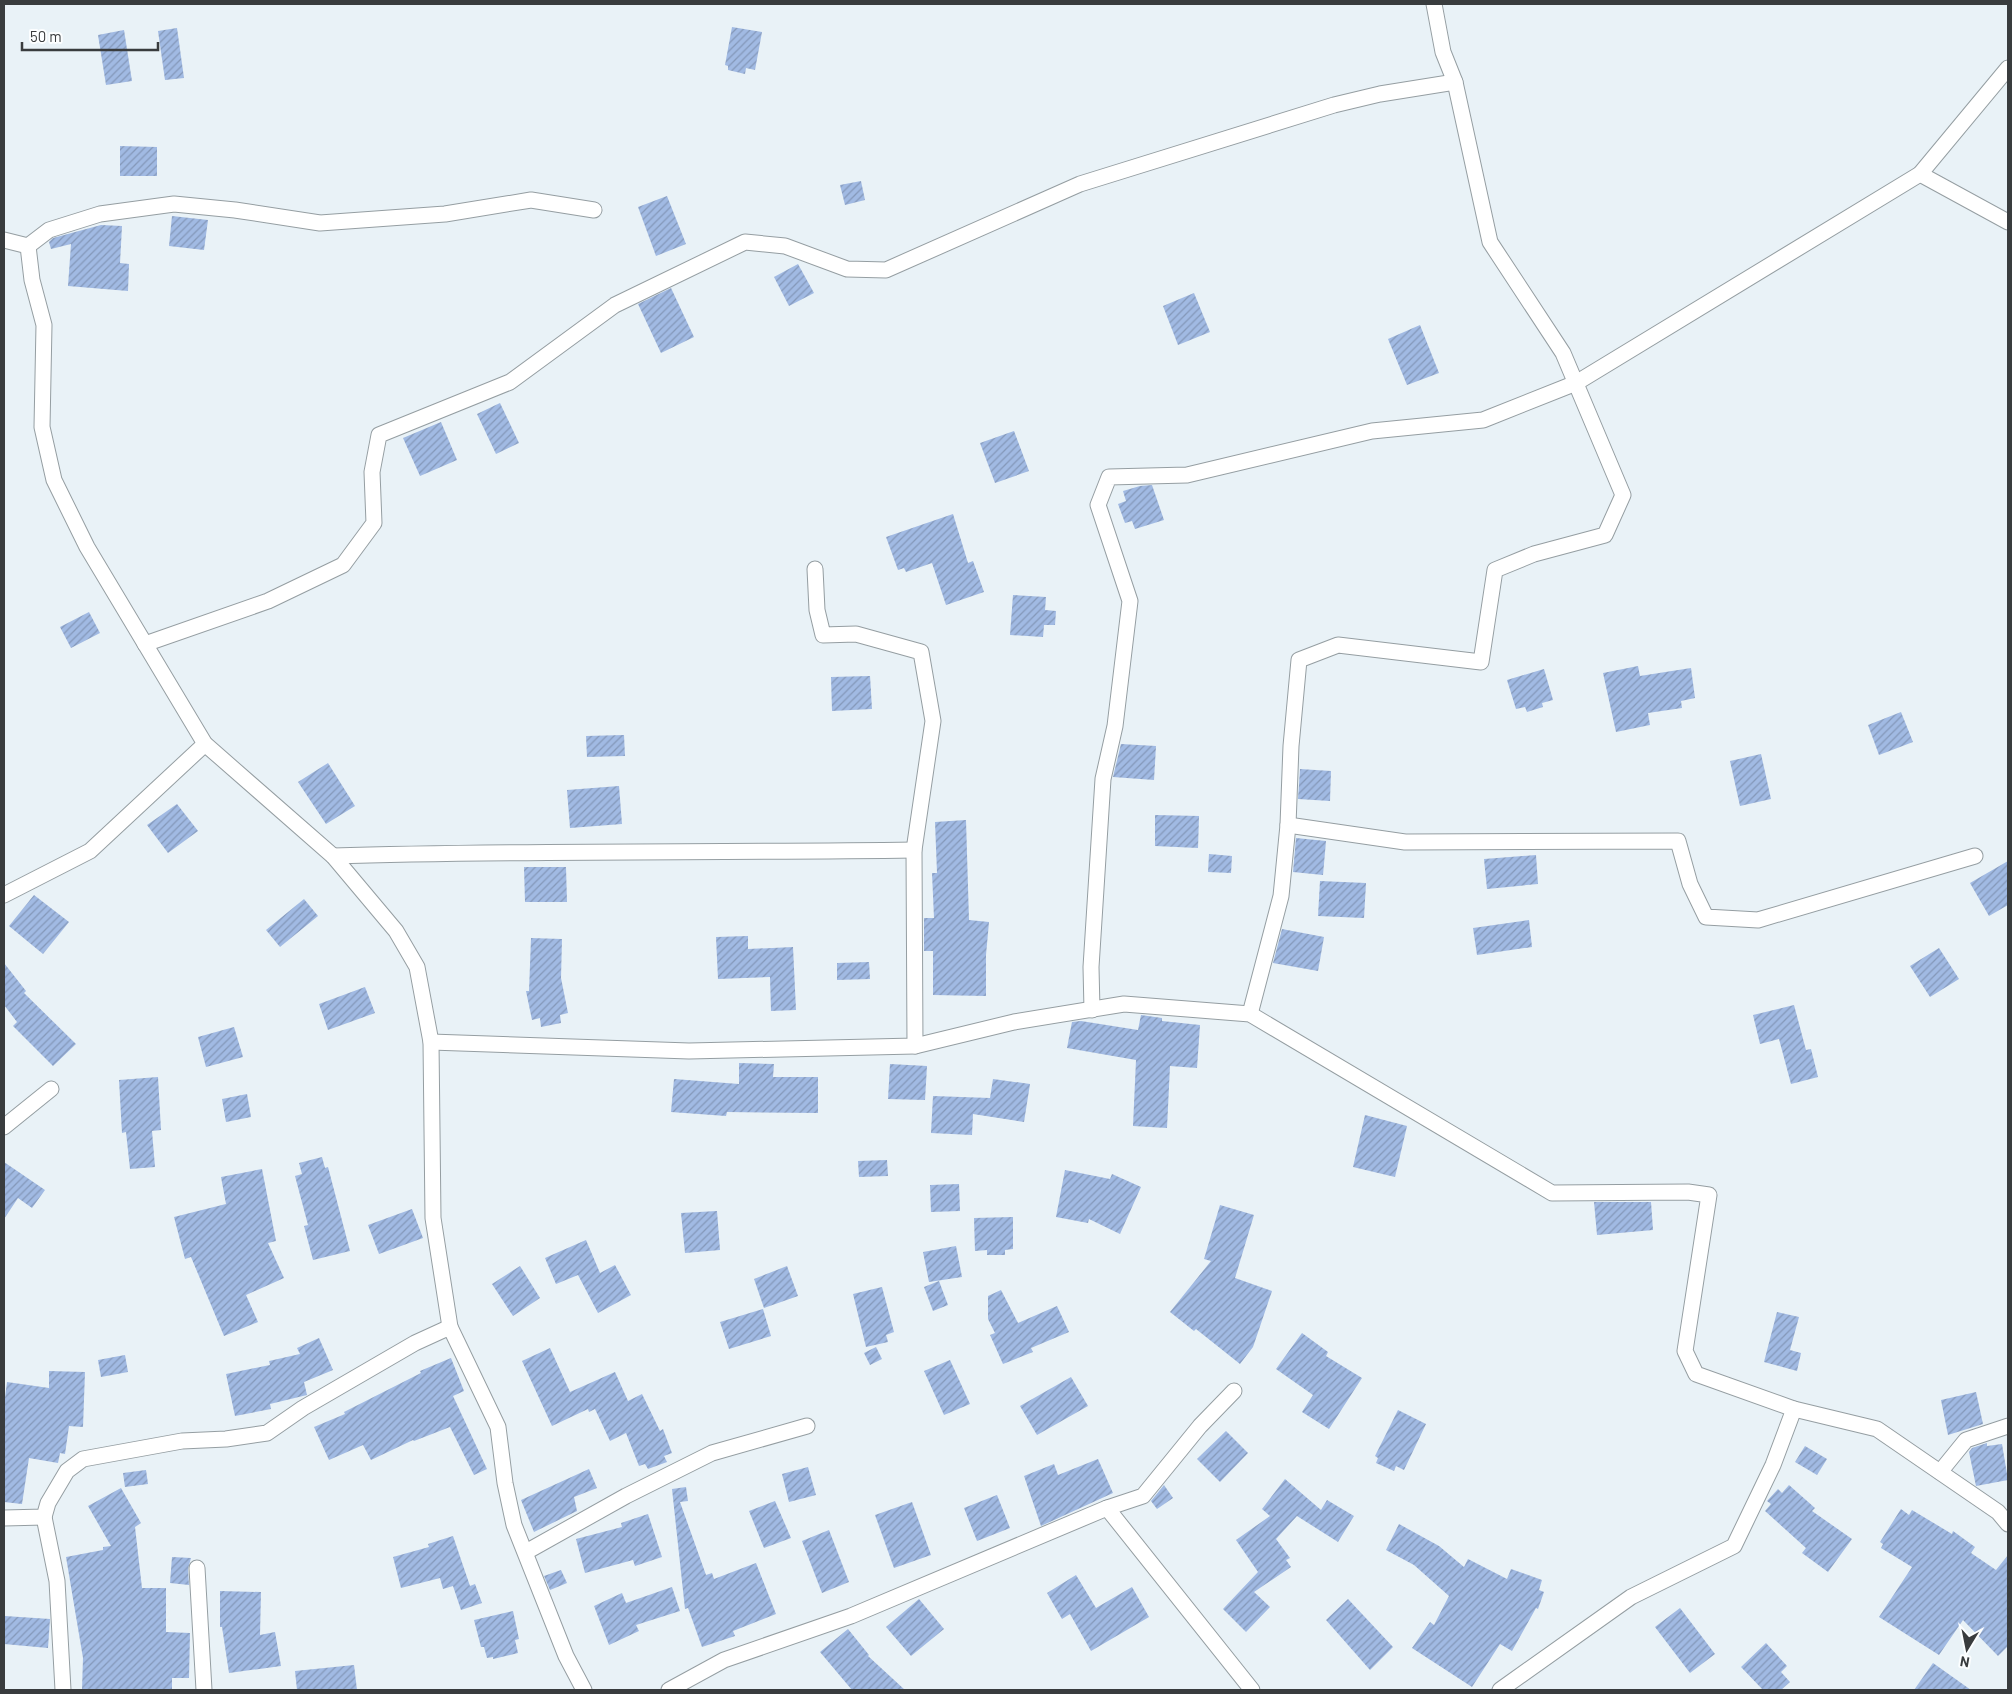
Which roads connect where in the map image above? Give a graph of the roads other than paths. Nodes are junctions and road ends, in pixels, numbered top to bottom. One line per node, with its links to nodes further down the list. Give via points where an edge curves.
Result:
1 (1434, 4): 3 (street, via 1443,52)
2 (2008, 68): 4 (street)
3 (1456, 82): 9 (street, via 1490,242 1563,353); 11 (street, via 1334,105 1080,184 886,270 847,269 785,246 745,242 615,305 510,382 379,435 372,472 374,523 343,565 268,601)
4 (1920, 174): 6 (street); 9 (street)
5 (594, 210): 8 (street, via 531,200 445,214 320,223 174,204 100,214 48,230)
6 (2008, 222)
7 (4, 240): 8 (street)
8 (28, 246): 11 (street, via 32,280 44,325 42,427 54,480 87,547)
9 (1576, 383): 13 (street, via 1623,495 1605,535 1534,554 1496,570 1481,662 1338,645 1299,660); 18 (street, via 1483,420 1372,431 1187,475 1109,477 1098,505 1130,601 1115,726 1104,779 1091,967)
10 (815, 568): 14 (street, via 817,610 823,635 856,634 921,652 933,721)
11 (145, 644): 12 (street)
12 (205, 744): 15 (street); 17 (street, via 90,851)
13 (1288, 825): 16 (street, via 1405,842 1678,841 1690,884 1706,917 1758,920); 19 (street, via 1281,896)
14 (914, 850): 15 (street, via 738,853 473,851); 21 (street)
15 (333, 856): 20 (street, via 396,931 417,968)
16 (1976, 856)
17 (4, 894)
18 (1092, 1010): 19 (street, via 1124,1004); 21 (street, via 1014,1022)
19 (1250, 1014): 26 (street, via 1552,1193 1688,1192 1709,1195 1685,1351 1696,1374)
20 (431, 1042): 21 (street, via 690,1051); 24 (street, via 433,1218)
21 (915, 1046)
22 (51, 1088): 23 (street)
23 (4, 1127)
24 (450, 1327): 31 (street, via 415,1343 302,1408 268,1433 182,1442 83,1459 67,1471 48,1503); 34 (street, via 498,1427 505,1484 514,1524)
25 (1234, 1391): 30 (street, via 1200,1426 1143,1496)
26 (1794, 1409): 29 (street, via 1877,1429); 41 (street, via 1773,1465 1734,1546 1631,1596)
27 (807, 1426): 34 (street, via 712,1453)
28 (2008, 1426): 29 (street, via 1966,1440)
29 (1940, 1472): 33 (street, via 1998,1512)
30 (1107, 1508): 39 (street, via 851,1616 724,1660); 40 (street)
31 (44, 1517): 32 (street); 36 (street, via 57,1581)
32 (4, 1518)
33 (2008, 1524)
34 (526, 1552): 38 (street, via 566,1656)
35 (197, 1568): 37 (street)
36 (63, 1690)
37 (204, 1690)
38 (584, 1690)
39 (669, 1690)
40 (1252, 1690)
41 (1500, 1690)

